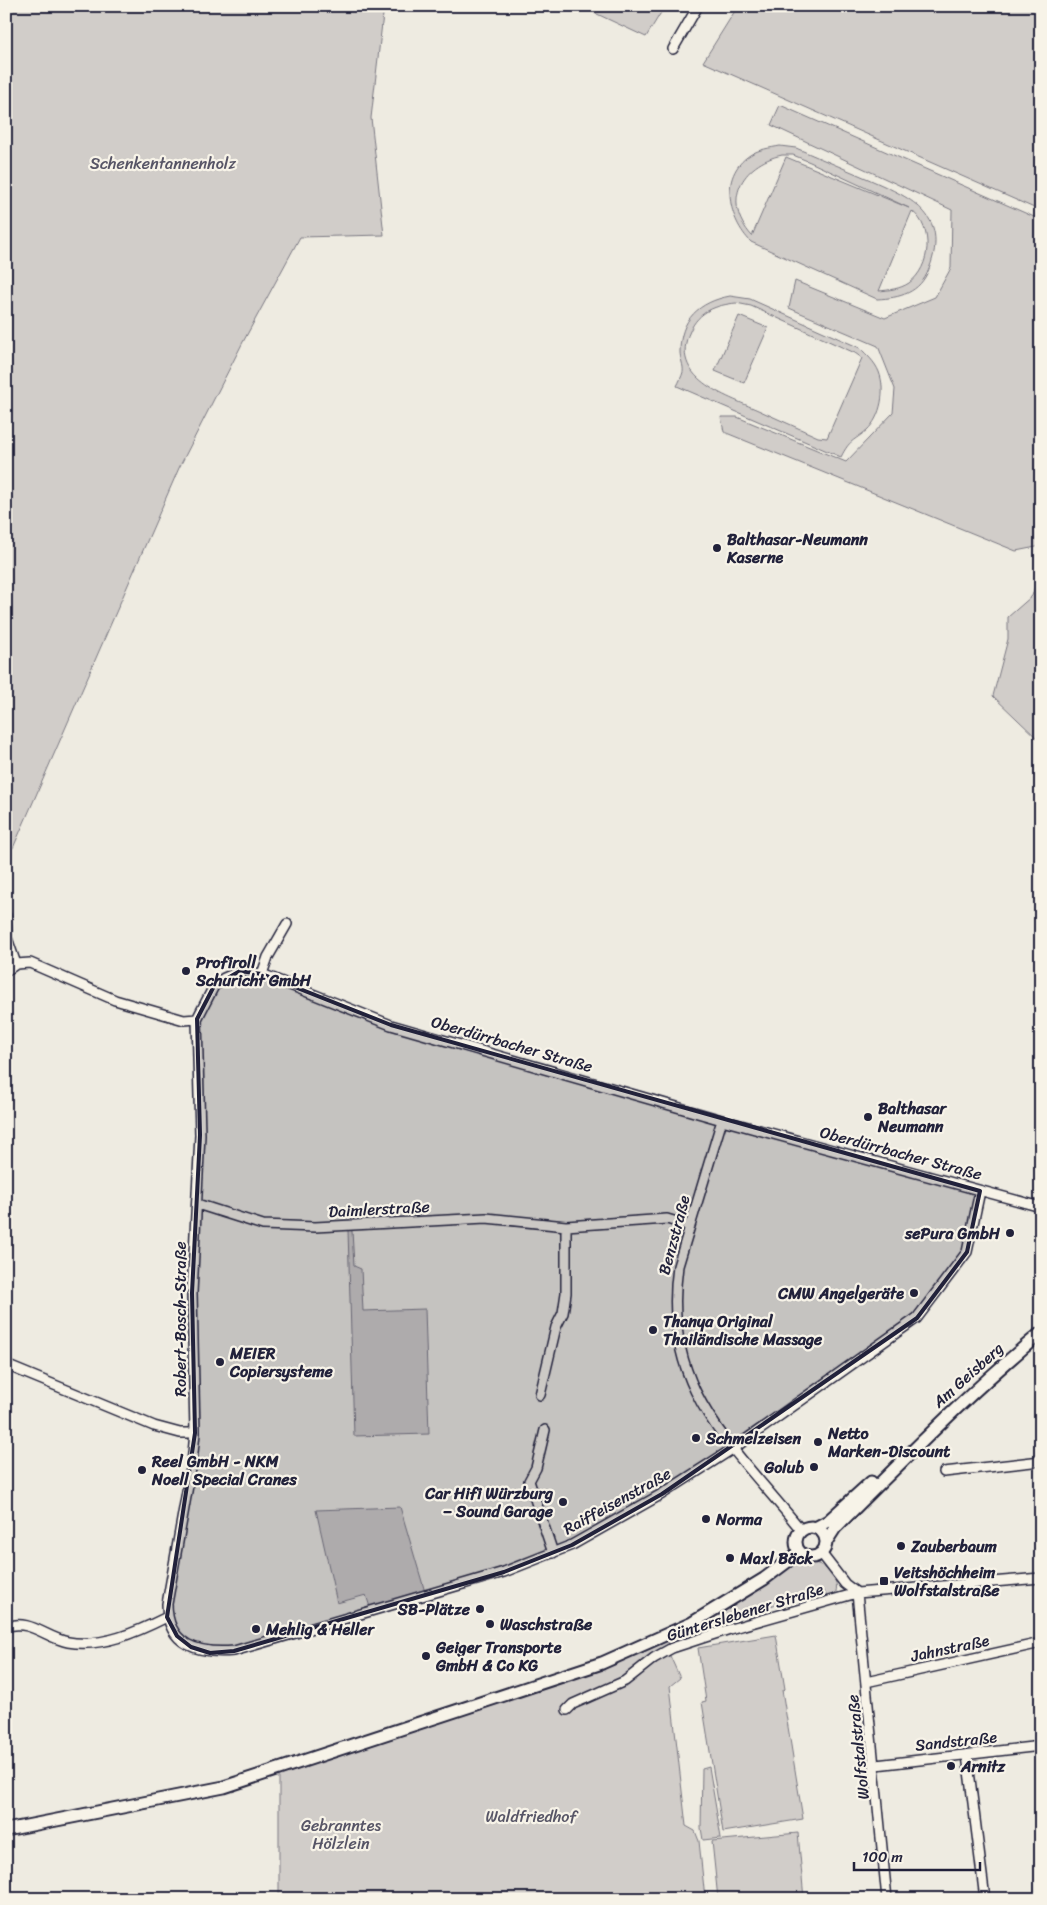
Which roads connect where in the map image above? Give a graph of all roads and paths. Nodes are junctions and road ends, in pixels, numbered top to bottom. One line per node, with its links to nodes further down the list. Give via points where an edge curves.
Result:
1 (698, 6): 2 (street)
2 (672, 49)
3 (6, 916): 5 (street, via 7,938)
4 (287, 924): 7 (street, via 268,956)
5 (16, 964): 6 (street); 8 (street, via 30,963 115,1000 184,1020)
6 (6, 971)
7 (262, 974): 8 (street, Oberdürrbacher Straße, via 240,971 224,978 214,986); 9 (street, Oberdürrbacher Straße, via 391,1025)
8 (197, 1019): 11 (street, Robert-Bosch-Straße, via 200,1135)
9 (722, 1120): 10 (street, Oberdürrbacher Straße); 14 (street, Benzstraße)
10 (980, 1191): 12 (street, Oberdürrbacher Straße); 21 (street, Raiffeisenstraße, via 967,1252 917,1318)
11 (197, 1204): 13 (street, Daimlerstraße, via 263,1225 315,1227 486,1218); 19 (street, Robert-Bosch-Straße, via 192,1293)
12 (1041, 1207)
13 (566, 1226): 14 (street, Daimlerstraße, via 667,1219); 17 (street, via 563,1313 556,1327)
14 (690, 1226): 21 (street, Benzstraße, via 678,1266 677,1336 690,1384 723,1437)
15 (1041, 1334): 20 (street, Am Geisberg, via 1001,1366)
16 (6, 1365): 19 (street, via 154,1426)
17 (540, 1395)
18 (545, 1430): 28 (street, via 536,1468 529,1481)
19 (194, 1433): 31 (street, Robert-Bosch-Straße)
20 (919, 1443): 24 (street, Am Geisberg, via 828,1521); 26 (street, Am Geisberg, via 835,1528)
21 (734, 1448): 25 (street, Benzstraße); 28 (street, Raiffeisenstraße, via 616,1522)
22 (1041, 1461): 23 (street)
23 (944, 1472)
24 (815, 1528): 25 (street); 26 (street, via 822,1532)
25 (801, 1530): 27 (street, via 796,1542)
26 (824, 1548): 27 (street, via 811,1557); 30 (street, Günterslebener Straße, via 845,1584)
27 (800, 1552): 39 (street, via 726,1602 657,1640 602,1663 224,1787)
28 (553, 1553): 31 (street, Raiffeisenstraße, via 486,1577 234,1651 210,1653 191,1647 177,1636)
29 (1041, 1578): 30 (street, Günterslebener Straße)
30 (857, 1593): 34 (street, Wolfstalstraße); 35 (street, Günterslebener Straße, via 672,1648 626,1681 573,1704)
31 (167, 1617): 32 (street, via 134,1634 84,1643 66,1642 26,1624)
32 (6, 1627)
33 (1041, 1643): 34 (street, Jahnstraße)
34 (866, 1682): 38 (street, Wolfstalstraße)
35 (567, 1710)
36 (1041, 1746): 37 (street, Sandstraße)
37 (967, 1755): 38 (street, Sandstraße); 41 (street)
38 (876, 1765): 40 (street, Wolfstalstraße)
39 (6, 1830)
40 (887, 1899)
41 (984, 1899)

